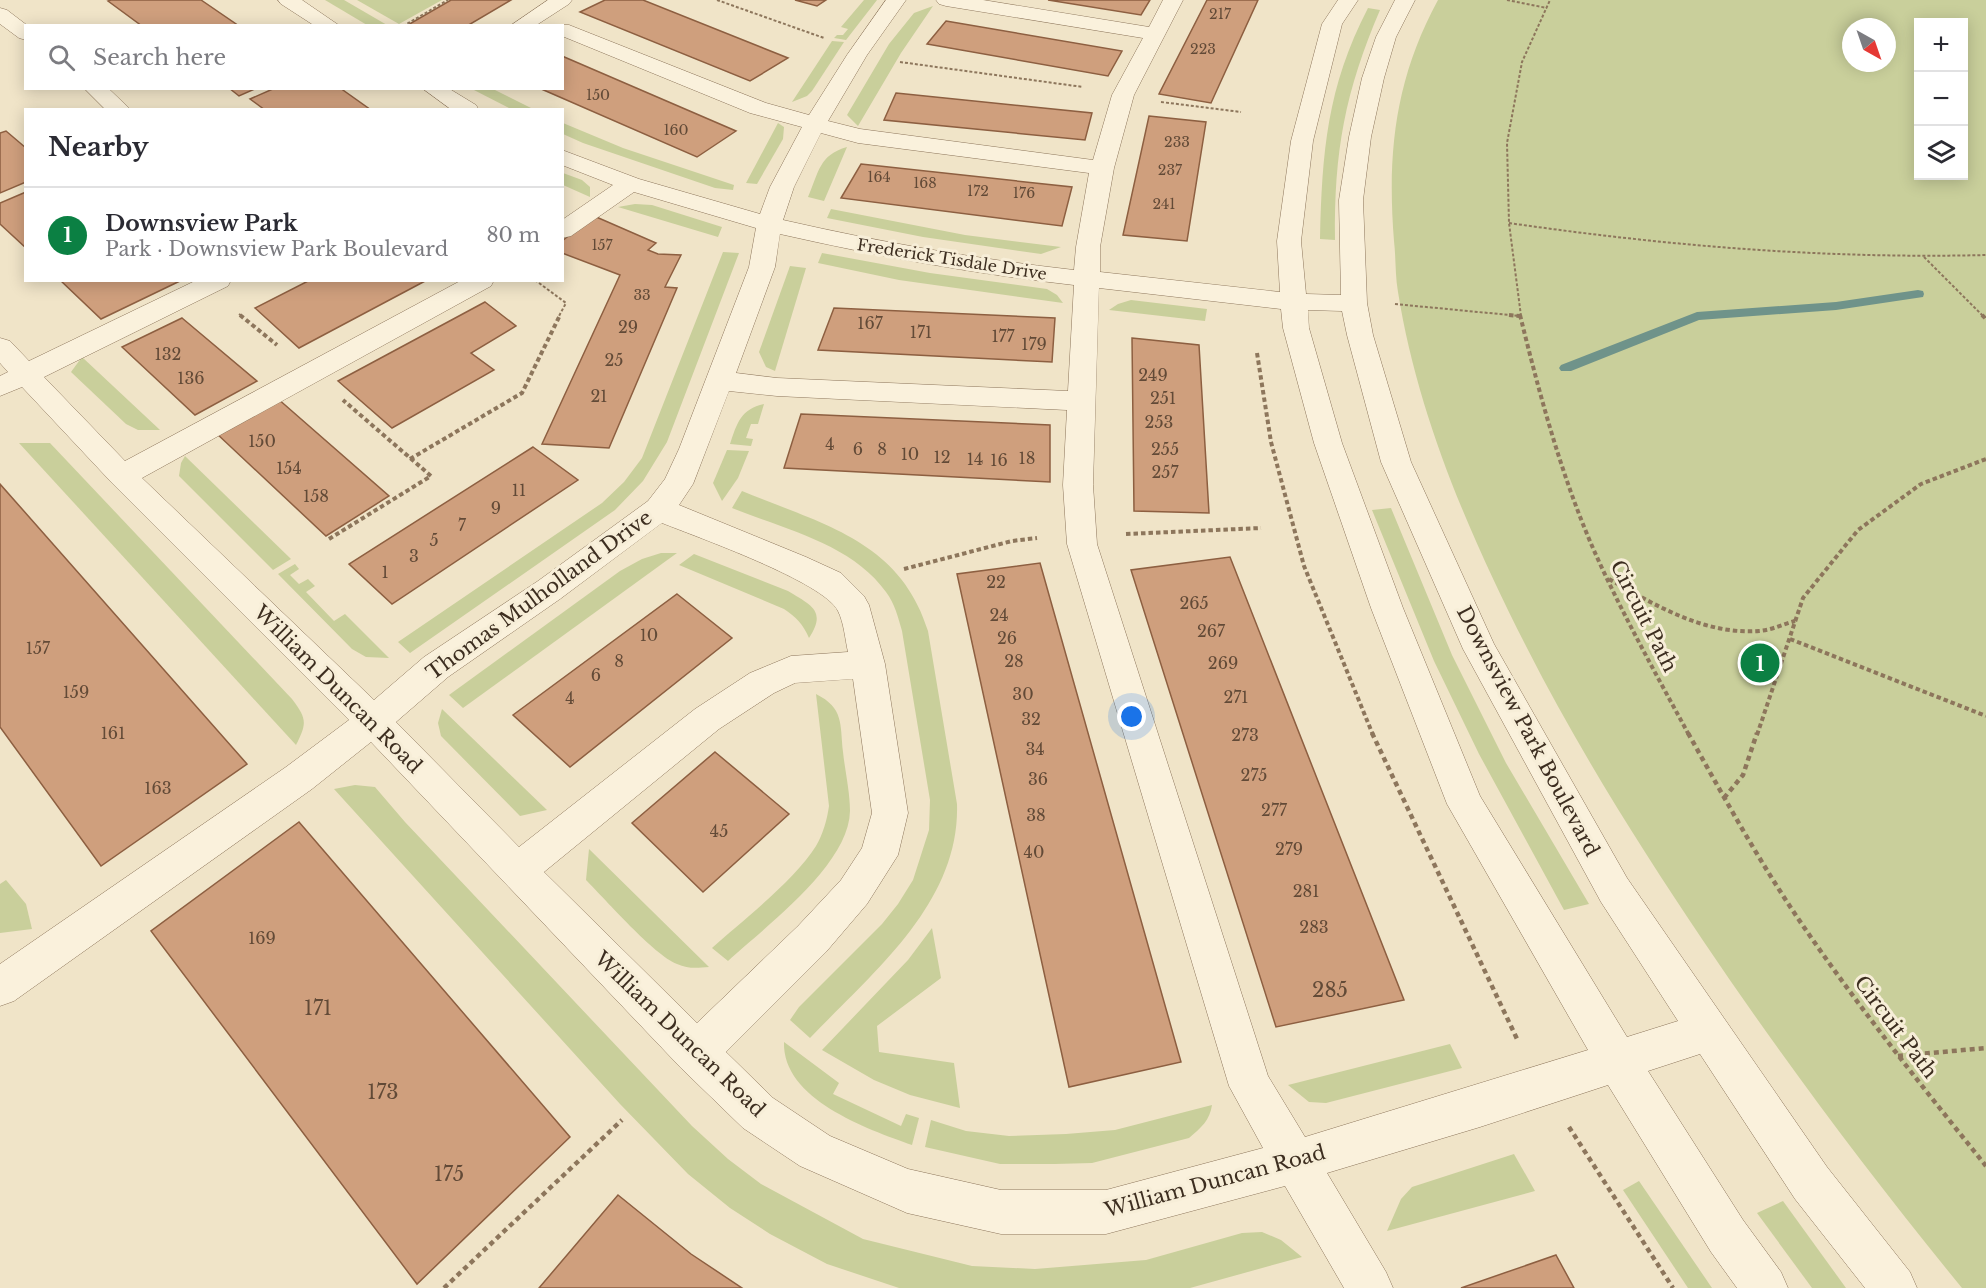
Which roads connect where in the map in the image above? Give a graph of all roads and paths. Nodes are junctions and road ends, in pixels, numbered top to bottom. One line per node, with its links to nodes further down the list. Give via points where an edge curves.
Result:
1 (288, 0): 15 (street)
2 (448, 0): 16 (path)
3 (562, 0): 14 (street)
4 (717, 0): 20 (path)
5 (896, 0): 29 (street, Thomas Mulholland Drive)
6 (946, 0): 19 (street)
7 (1173, 0): 19 (street)
8 (1348, 0): 42 (street, via 1332,24 1302,141 1289,241)
9 (1404, 0): 43 (street, Downsview Park Boulevard, via 1386,36 1360,136 1351,200)
10 (1507, 0): 13 (path)
11 (1550, 0): 13 (path, Circuit Path)
12 (4, 8): 18 (street)
13 (1547, 8): 33 (path, Circuit Path, via 1522,62 1507,143)
14 (527, 22)
15 (327, 24)
16 (407, 24)
17 (564, 30): 29 (street, via 758,108)
18 (24, 31)
19 (1154, 34): 31 (street, via 1123,94)
20 (827, 40)
21 (900, 62): 22 (path)
22 (1084, 87)
23 (96, 90): 26 (street)
24 (435, 90): 27 (street)
25 (1160, 102): 28 (path)
26 (118, 108)
27 (465, 108)
28 (1241, 112)
29 (815, 123): 31 (street, via 858,136); 34 (street, Thomas Mulholland Drive, via 778,195)
30 (564, 158): 32 (street, Frederick Tisdale Drive)
31 (1102, 168): 38 (street)
32 (631, 184): 34 (street, Frederick Tisdale Drive); 35 (street)
33 (1509, 223): 37 (path, via 1615,239 1734,249); 45 (path, Circuit Path)
34 (769, 224): 38 (street, Frederick Tisdale Drive, via 999,269); 51 (street, Thomas Mulholland Drive, via 762,267)
35 (564, 230)
36 (1986, 255): 37 (path)
37 (1924, 257): 46 (path)
38 (1086, 278): 42 (street, Frederick Tisdale Drive); 53 (street)
39 (215, 282): 50 (street)
40 (478, 282): 56 (street)
41 (538, 282): 54 (path, via 566,303 522,393)
42 (1294, 302): 43 (street, Frederick Tisdale Drive); 77 (street, via 1296,328 1328,443 1387,608 1465,804)
43 (1354, 303): 45 (path); 72 (street, Downsview Park Boulevard, via 1396,462 1480,649 1614,890)
44 (231, 308): 49 (path)
45 (1520, 316): 63 (path, Circuit Path, via 1561,463)
46 (1986, 319)
47 (0, 347): 50 (street, William Duncan Road)
48 (1256, 348): 73 (path, via 1271,442 1304,566 1388,770)
49 (283, 350)
50 (13, 381): 56 (street, William Duncan Road)
51 (719, 381): 53 (street); 57 (street, Thomas Mulholland Drive, via 694,449 678,483)
52 (336, 395): 54 (path)
53 (1081, 400): 80 (street, via 1081,531 1095,591 1250,1086)
54 (410, 459): 60 (path, via 431,476)
55 (1986, 459): 64 (path, via 1921,484 1858,530 1803,598)
56 (122, 476): 68 (street, William Duncan Road)
57 (659, 509): 66 (street, via 830,582 853,605); 68 (street, Thomas Mulholland Drive, via 436,667)
58 (1261, 528): 59 (path)
59 (1115, 535)
60 (329, 539)
61 (1030, 539): 62 (path)
62 (904, 569)
63 (1609, 579): 64 (path, via 1716,630 1760,631); 69 (path, Circuit Path)
64 (1796, 621): 65 (path)
65 (1790, 639): 67 (path); 69 (path, via 1743,775)
66 (868, 664): 70 (street, via 791,670 762,683 707,719); 75 (street, via 890,813 879,855 854,892 812,939)
67 (1986, 716)
68 (373, 721): 70 (street, William Duncan Road); 71 (street, Thomas Mulholland Drive)
69 (1724, 798): 76 (path, Circuit Path, via 1807,932)
70 (517, 871): 75 (street, William Duncan Road)
71 (0, 987)
72 (1708, 1031): 77 (street, William Duncan Road); 86 (street, Downsview Park Boulevard, via 1811,1183)
73 (1516, 1038)
74 (1986, 1048): 76 (path)
75 (696, 1053): 80 (street, William Duncan Road, via 758,1113 815,1151 907,1191 1001,1212 1106,1212)
76 (1898, 1056): 81 (path, Circuit Path)
77 (1617, 1060): 80 (street, William Duncan Road); 85 (street, via 1727,1236)
78 (622, 1120): 82 (path)
79 (1582, 1150): 84 (path)
80 (1296, 1161): 83 (street)
81 (1986, 1166)
82 (444, 1288)
83 (1370, 1288)
84 (1673, 1288)
85 (1765, 1288)
86 (1894, 1288)

